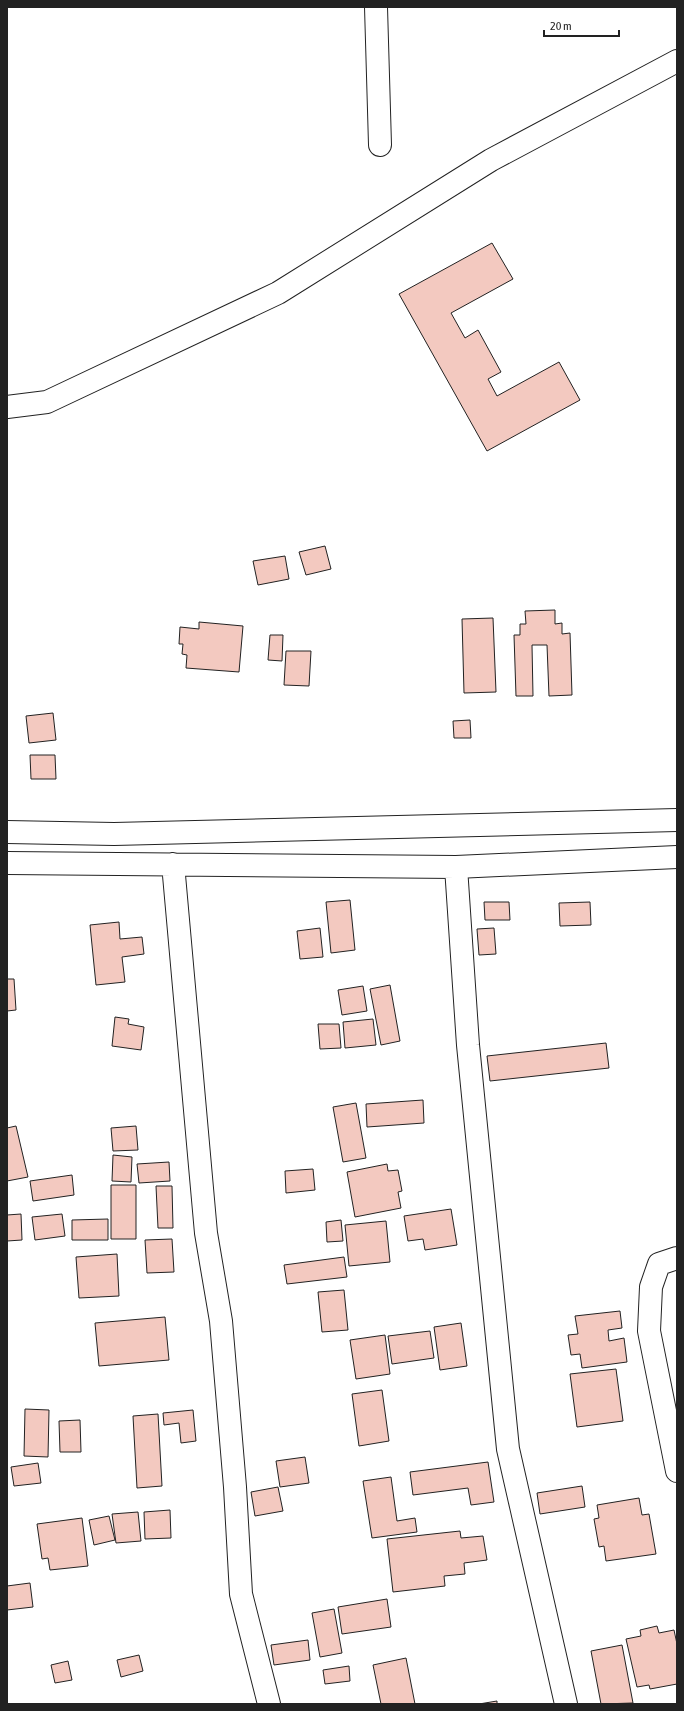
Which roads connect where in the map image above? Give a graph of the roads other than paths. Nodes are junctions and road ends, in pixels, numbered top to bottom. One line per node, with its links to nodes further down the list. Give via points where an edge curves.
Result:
1 (376, 7): 3 (street)
2 (677, 61): 4 (street, via 491,160 278,293 46,402)
3 (380, 145)
4 (8, 404)
5 (677, 820): 6 (street, via 114,834)
6 (7, 832)
7 (677, 857): 10 (street)
8 (7, 863): 9 (street)
9 (173, 864): 10 (street); 13 (street, via 206,1233 221,1321 241,1594)
10 (456, 868): 14 (street, via 468,1045 508,1449)
11 (677, 1258): 12 (street, via 659,1264 651,1287 649,1331)
12 (677, 1471)
13 (269, 1704)
14 (566, 1704)

